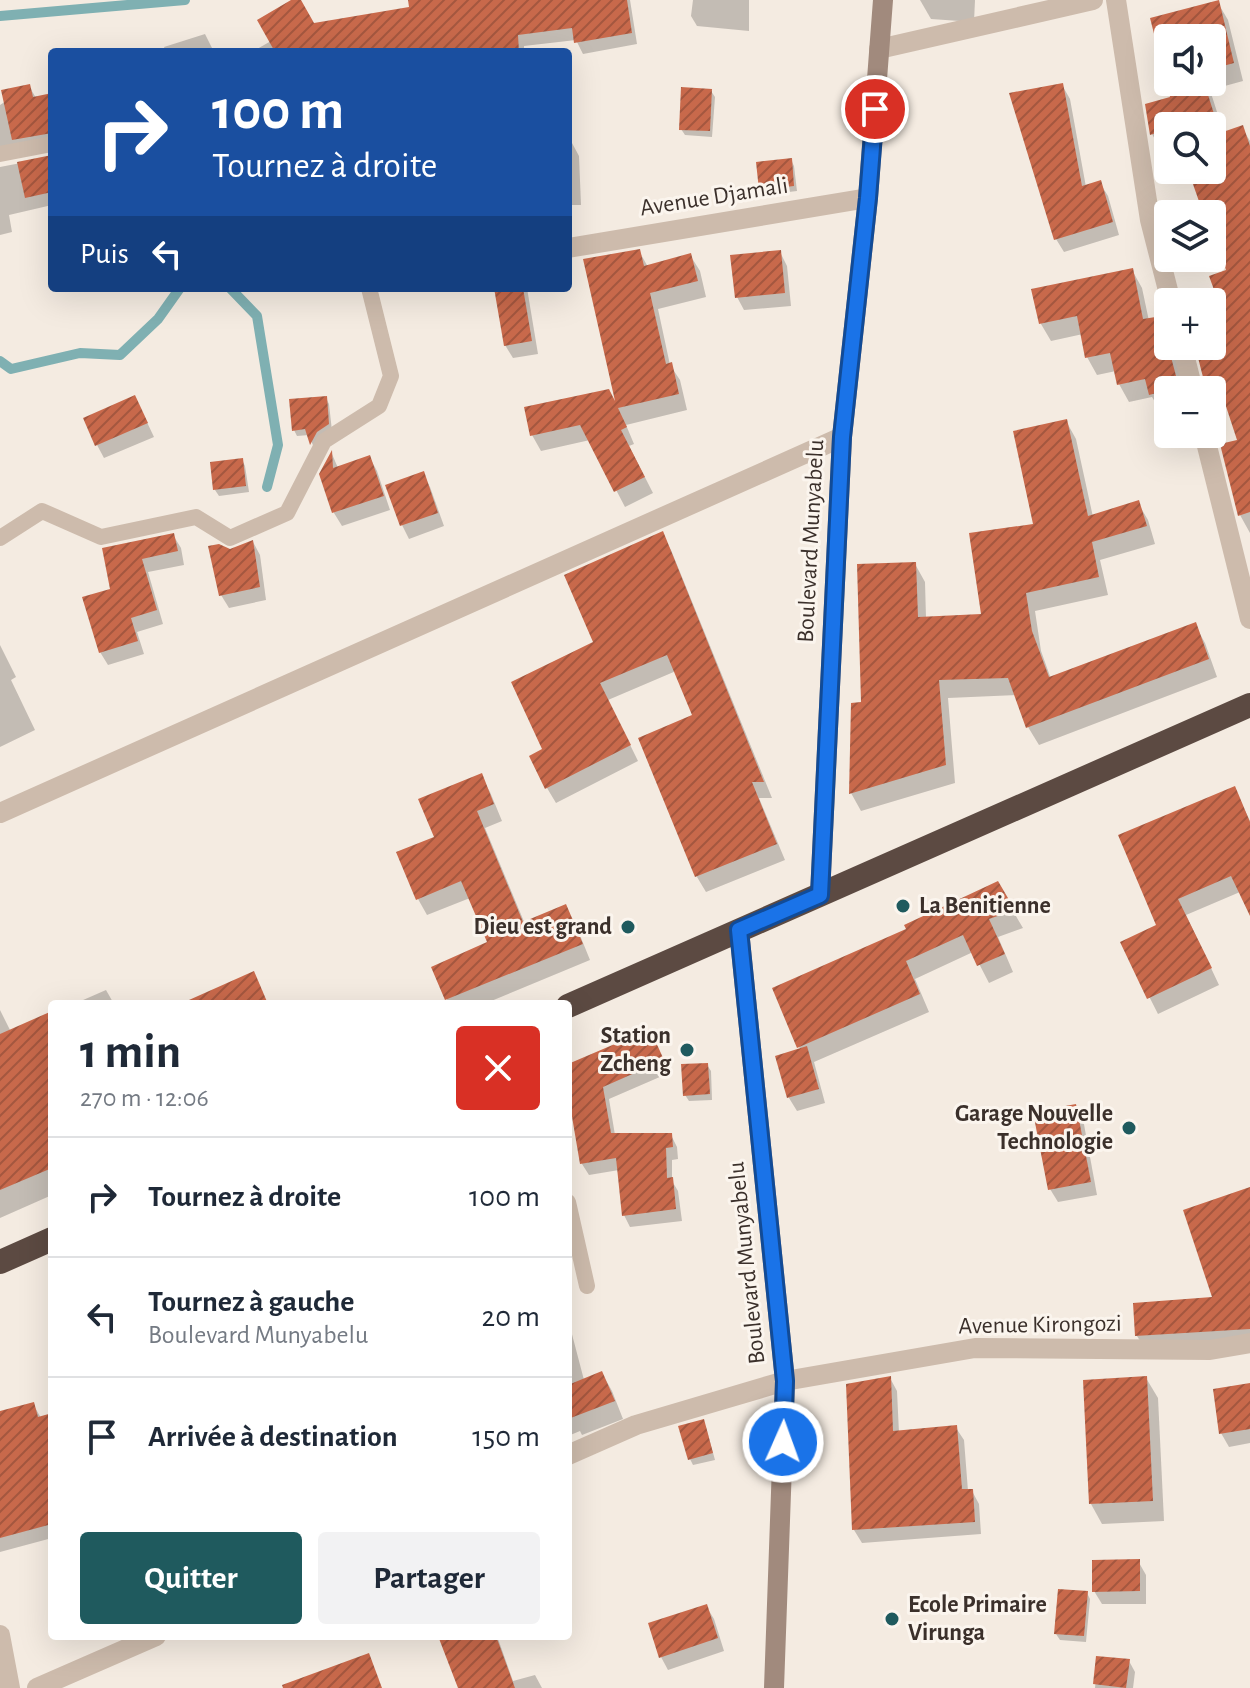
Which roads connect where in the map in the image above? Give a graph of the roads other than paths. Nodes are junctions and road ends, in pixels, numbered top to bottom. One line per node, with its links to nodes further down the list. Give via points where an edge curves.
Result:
1 (883, 0): 4 (street, Boulevard Munyabelu)
2 (1093, 0): 4 (street)
3 (1116, 0): 9 (street, via 1150,220)
4 (879, 49): 7 (street, Boulevard Munyabelu)
5 (48, 145): 6 (lane)
6 (0, 154)
7 (868, 198): 8 (street, Avenue Djamali); 11 (street, Boulevard Munyabelu)
8 (572, 247)
9 (1167, 288)
10 (370, 292): 13 (lane, via 391,376 379,406 324,441 287,513 230,538 196,517 101,537 42,511)
11 (842, 437): 16 (street); 17 (street, Boulevard Munyabelu)
12 (1207, 448): 14 (street)
13 (0, 538)
14 (1250, 619)
15 (1250, 705): 17 (highway)
16 (0, 813)
17 (820, 895): 18 (highway)
18 (739, 930): 19 (highway); 25 (street, Boulevard Munyabelu)
19 (572, 1004)
20 (572, 1220): 23 (lane)
21 (48, 1241): 22 (highway)
22 (0, 1262)
23 (587, 1286)
24 (1250, 1343): 25 (street, Avenue Kirongozi, via 1210,1350 975,1348)
25 (785, 1381): 26 (street, Avenue Kirongozi, via 636,1425); 31 (street, Boulevard Munyabelu)
26 (572, 1453)
27 (0, 1635): 29 (street)
28 (147, 1640): 30 (street)
29 (10, 1688)
30 (37, 1688)
31 (774, 1688)

